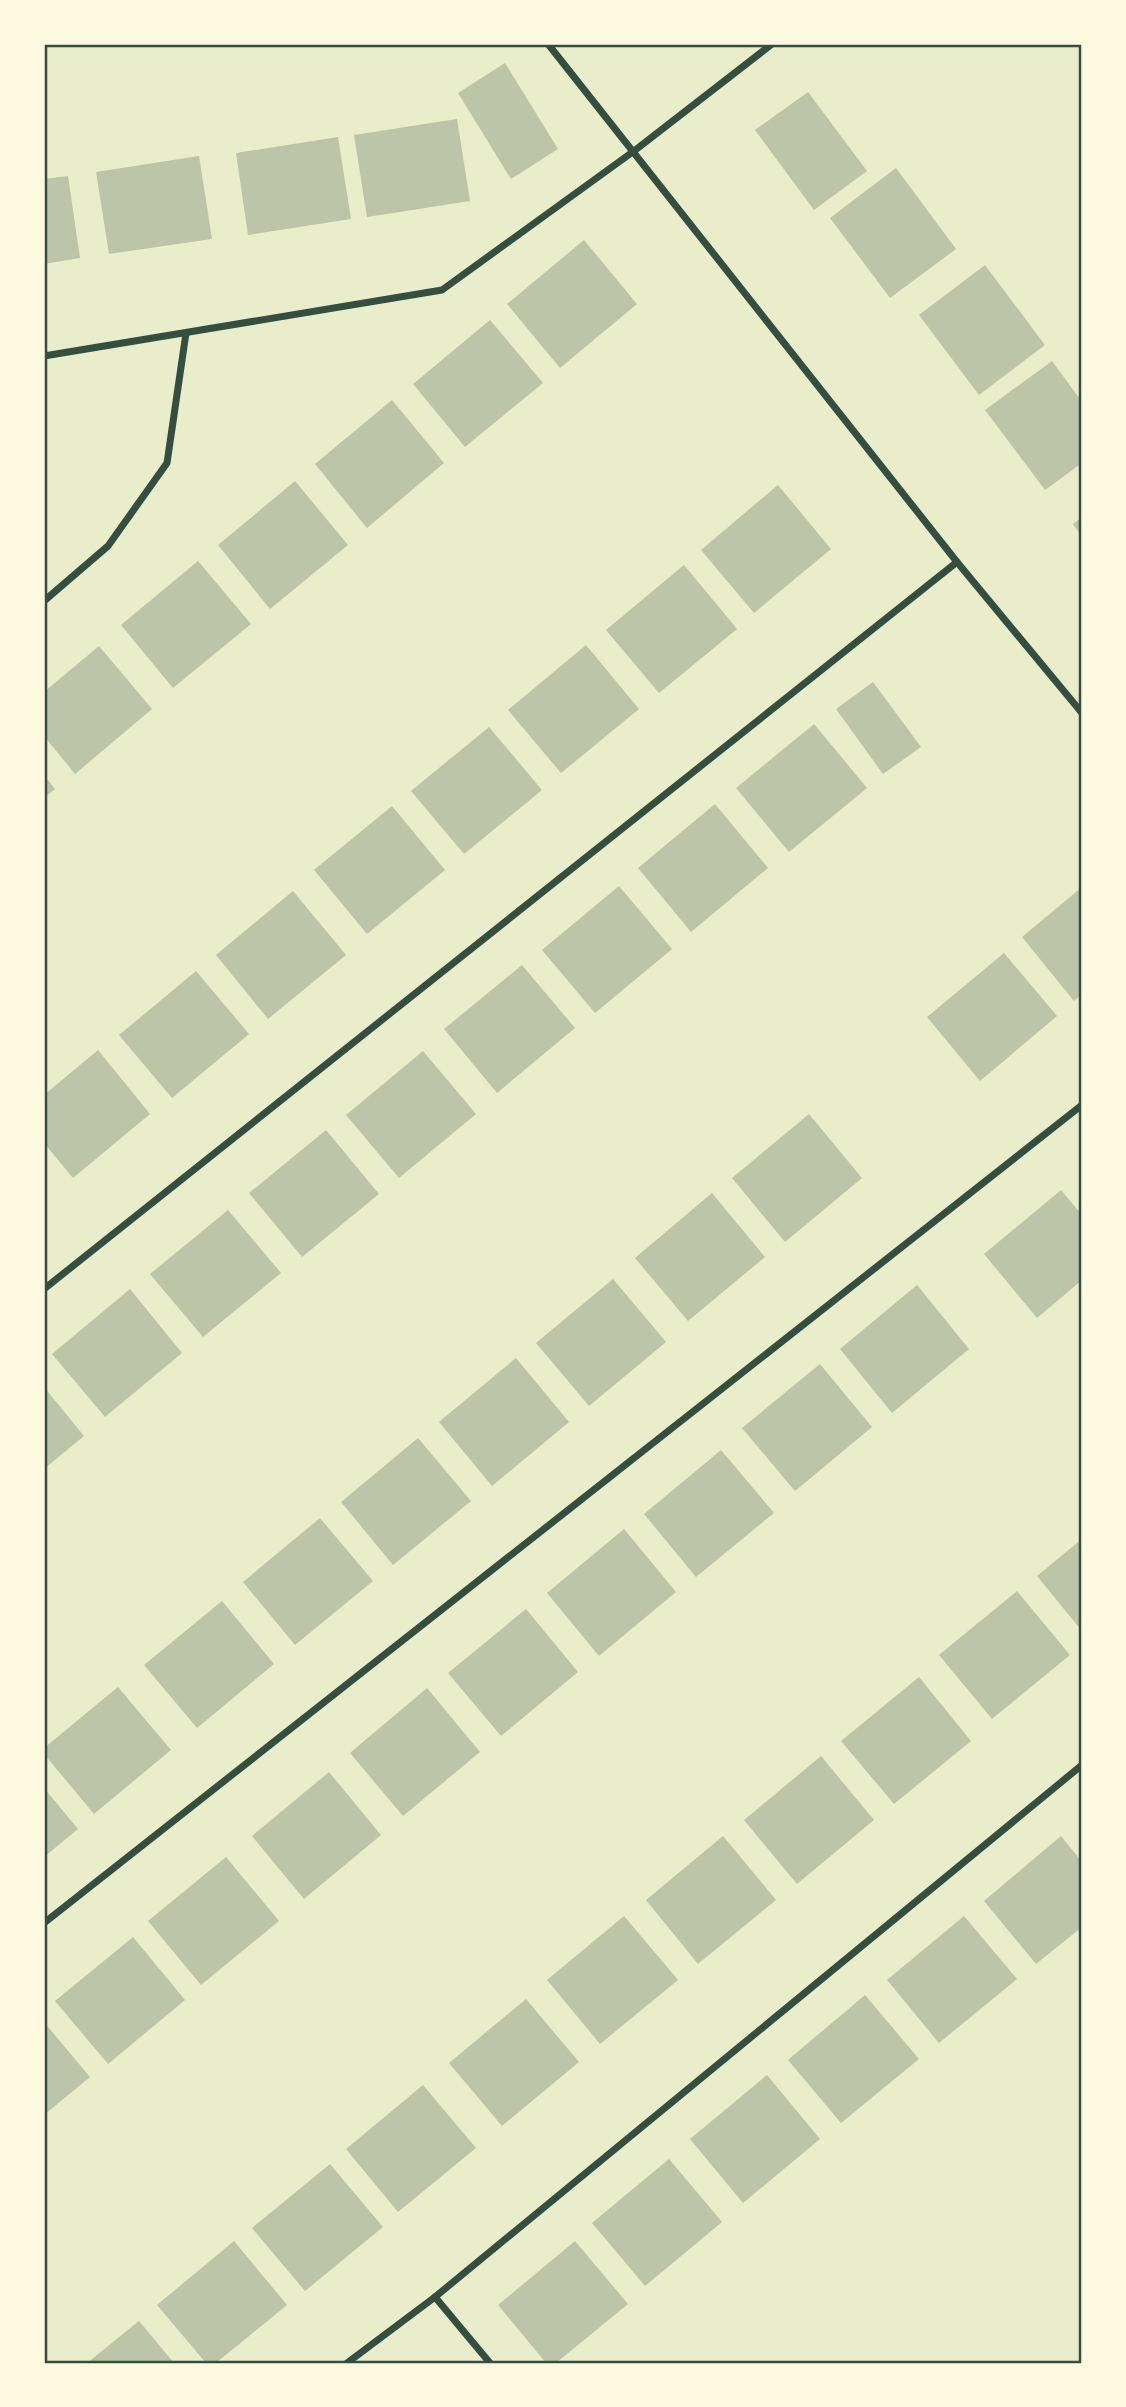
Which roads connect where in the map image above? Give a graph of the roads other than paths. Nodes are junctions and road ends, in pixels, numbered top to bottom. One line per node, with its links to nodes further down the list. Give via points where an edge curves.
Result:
1 (548, 44): 3 (street)
2 (772, 44): 3 (street)
3 (634, 151): 4 (street, via 442,290); 6 (street)
4 (186, 332): 5 (street); 7 (street, via 167,463 108,545)
5 (44, 356)
6 (957, 562): 8 (street); 10 (street)
7 (44, 601)
8 (1082, 713)
9 (1082, 1105): 12 (street)
10 (44, 1289)
11 (1082, 1765): 13 (street)
12 (44, 1923)
13 (435, 2297): 14 (street); 15 (street)
14 (347, 2363)
15 (490, 2363)

